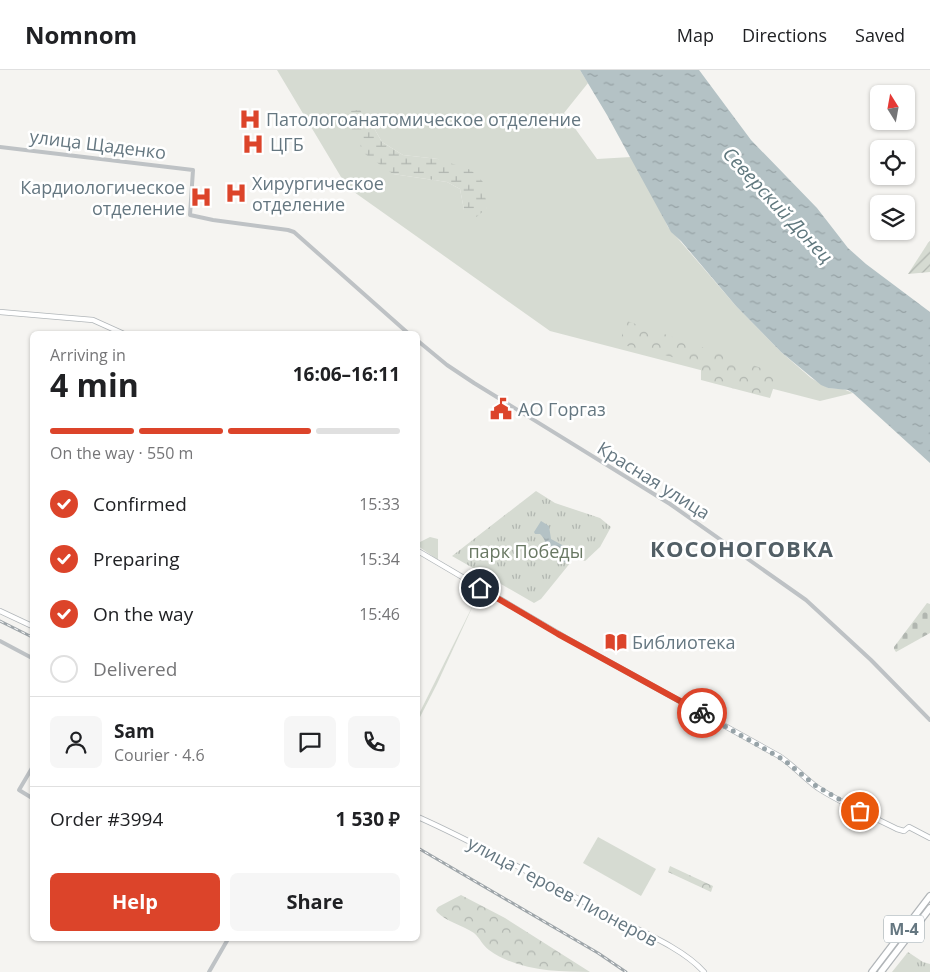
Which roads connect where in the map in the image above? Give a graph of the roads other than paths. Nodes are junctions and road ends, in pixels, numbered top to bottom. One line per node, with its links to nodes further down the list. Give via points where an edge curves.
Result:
1 (0, 147): 4 (street, улица Щаденко, via 193,170 190,215 294,232)
2 (0, 312): 3 (main road, via 93,320)
3 (117, 331)
4 (406, 331)
5 (420, 343): 11 (street, Красная улица, via 446,365 692,518 806,600 872,660)
6 (420, 553): 15 (main road, via 779,756 816,786 900,830 908,829)
7 (0, 611): 8 (main road)
8 (30, 625)
9 (0, 640): 10 (street)
10 (30, 657)
11 (930, 720)
12 (30, 771): 13 (street, via 19,790)
13 (30, 797)
14 (420, 818): 20 (main road, улица Героев Пионеров, via 648,935 682,954)
15 (930, 838)
16 (930, 896): 21 (highway, М-4)
17 (930, 908): 22 (highway, М-4)
18 (227, 941): 19 (street)
19 (209, 972)
20 (704, 972)
21 (872, 972)
22 (881, 972)

